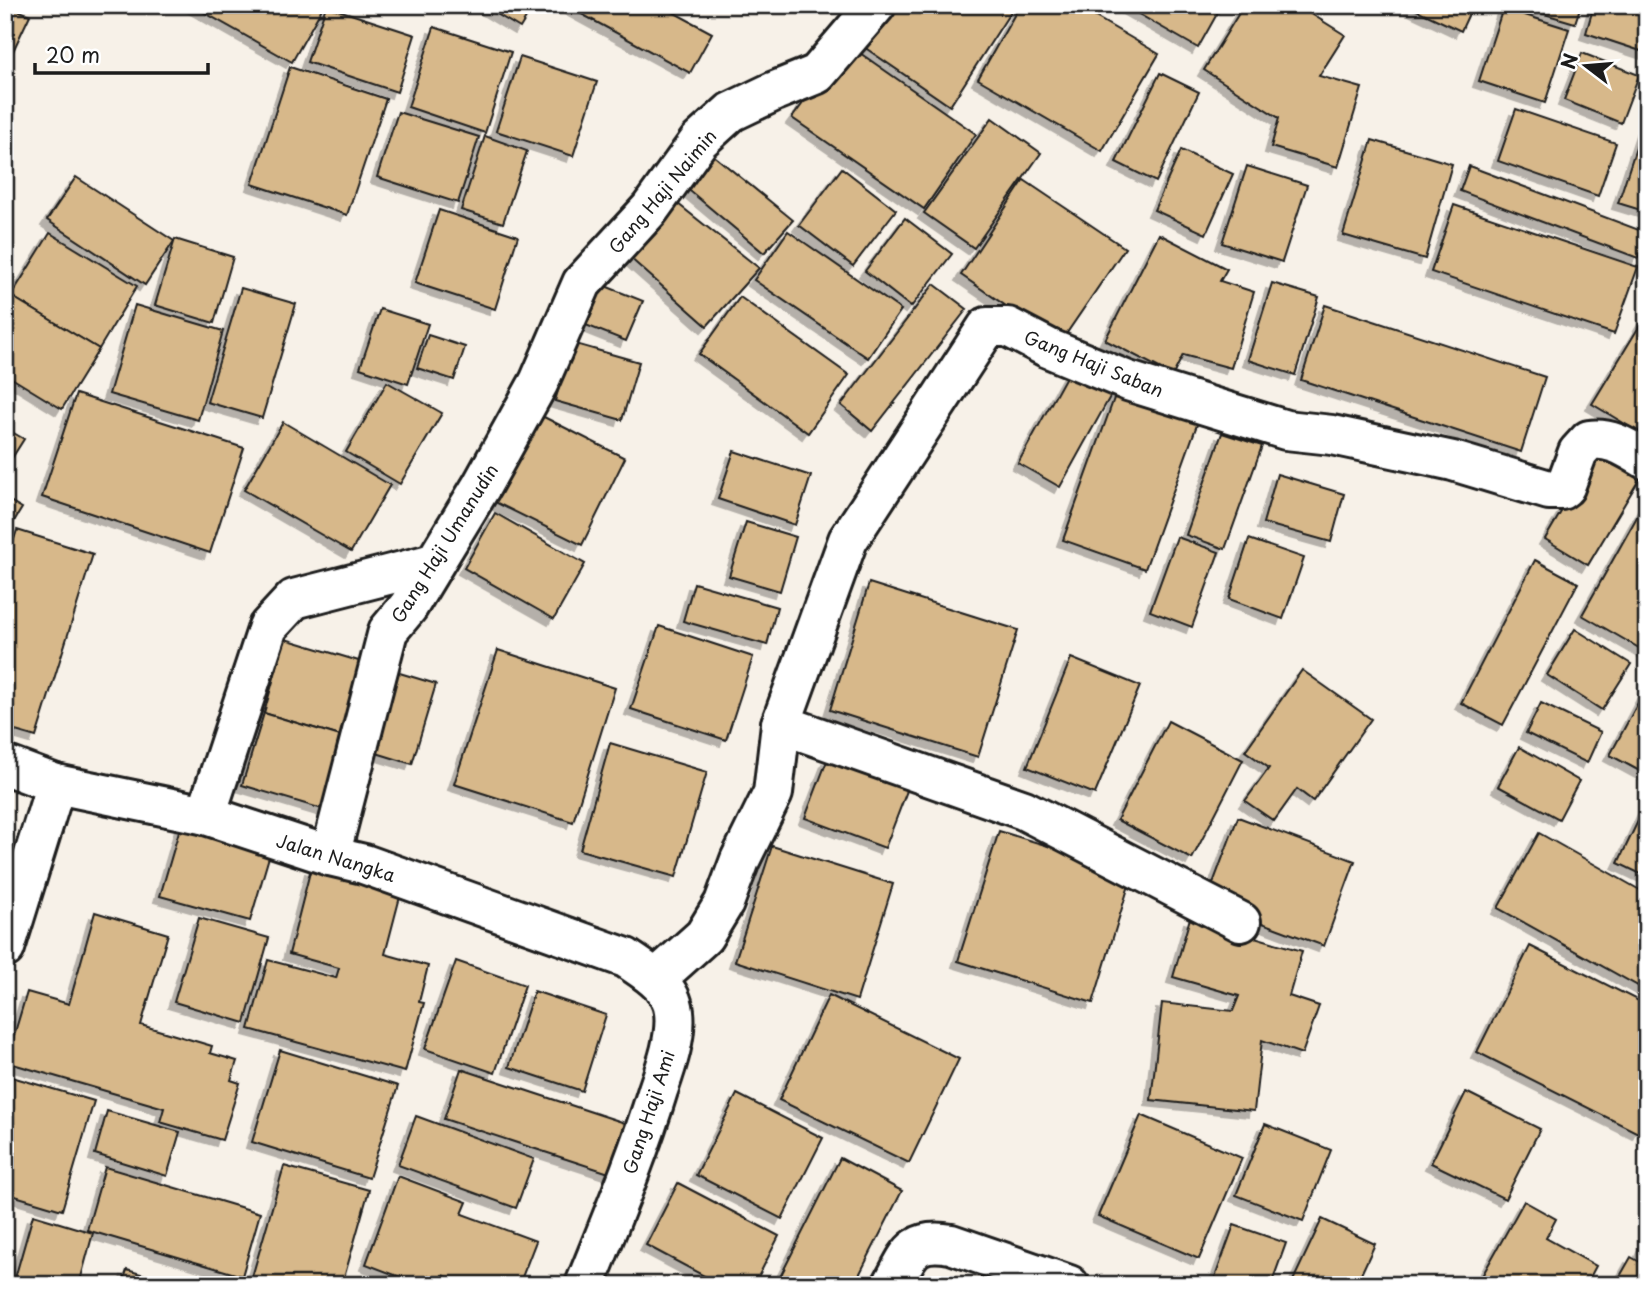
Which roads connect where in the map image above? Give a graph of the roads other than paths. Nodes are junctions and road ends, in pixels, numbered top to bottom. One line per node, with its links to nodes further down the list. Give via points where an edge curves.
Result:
1 (876, 5): 2 (street, Gang Haji Naimin, via 817,74 731,112 699,141 650,209)
2 (582, 284): 4 (street, Gang Haji Umanudin, via 539,382)
3 (1647, 460): 5 (street, Gang Haji Saban, via 1617,443 1589,440 1578,452 1564,487 1549,490 1453,461 1286,430 1128,381 1008,327 987,327 848,540)
4 (433, 564): 8 (street, via 294,599 268,627); 9 (street, Gang Haji Umanudin, via 388,632)
5 (781, 724): 10 (street, via 1024,810); 12 (street, via 773,793 724,903 704,936)
6 (5, 765): 7 (street, Jalan Nangka)
7 (56, 784): 8 (street, Jalan Nangka); 11 (street)
8 (206, 815): 9 (street, Jalan Nangka)
9 (330, 856): 12 (street, Jalan Nangka, via 364,864 626,958)
10 (1241, 922)
11 (5, 948)
12 (656, 979): 13 (street, Gang Haji Ami, via 668,993 674,1012 665,1069 641,1147)
13 (585, 1285)
14 (891, 1285): 15 (street, via 911,1251 934,1241)
15 (1069, 1285)

